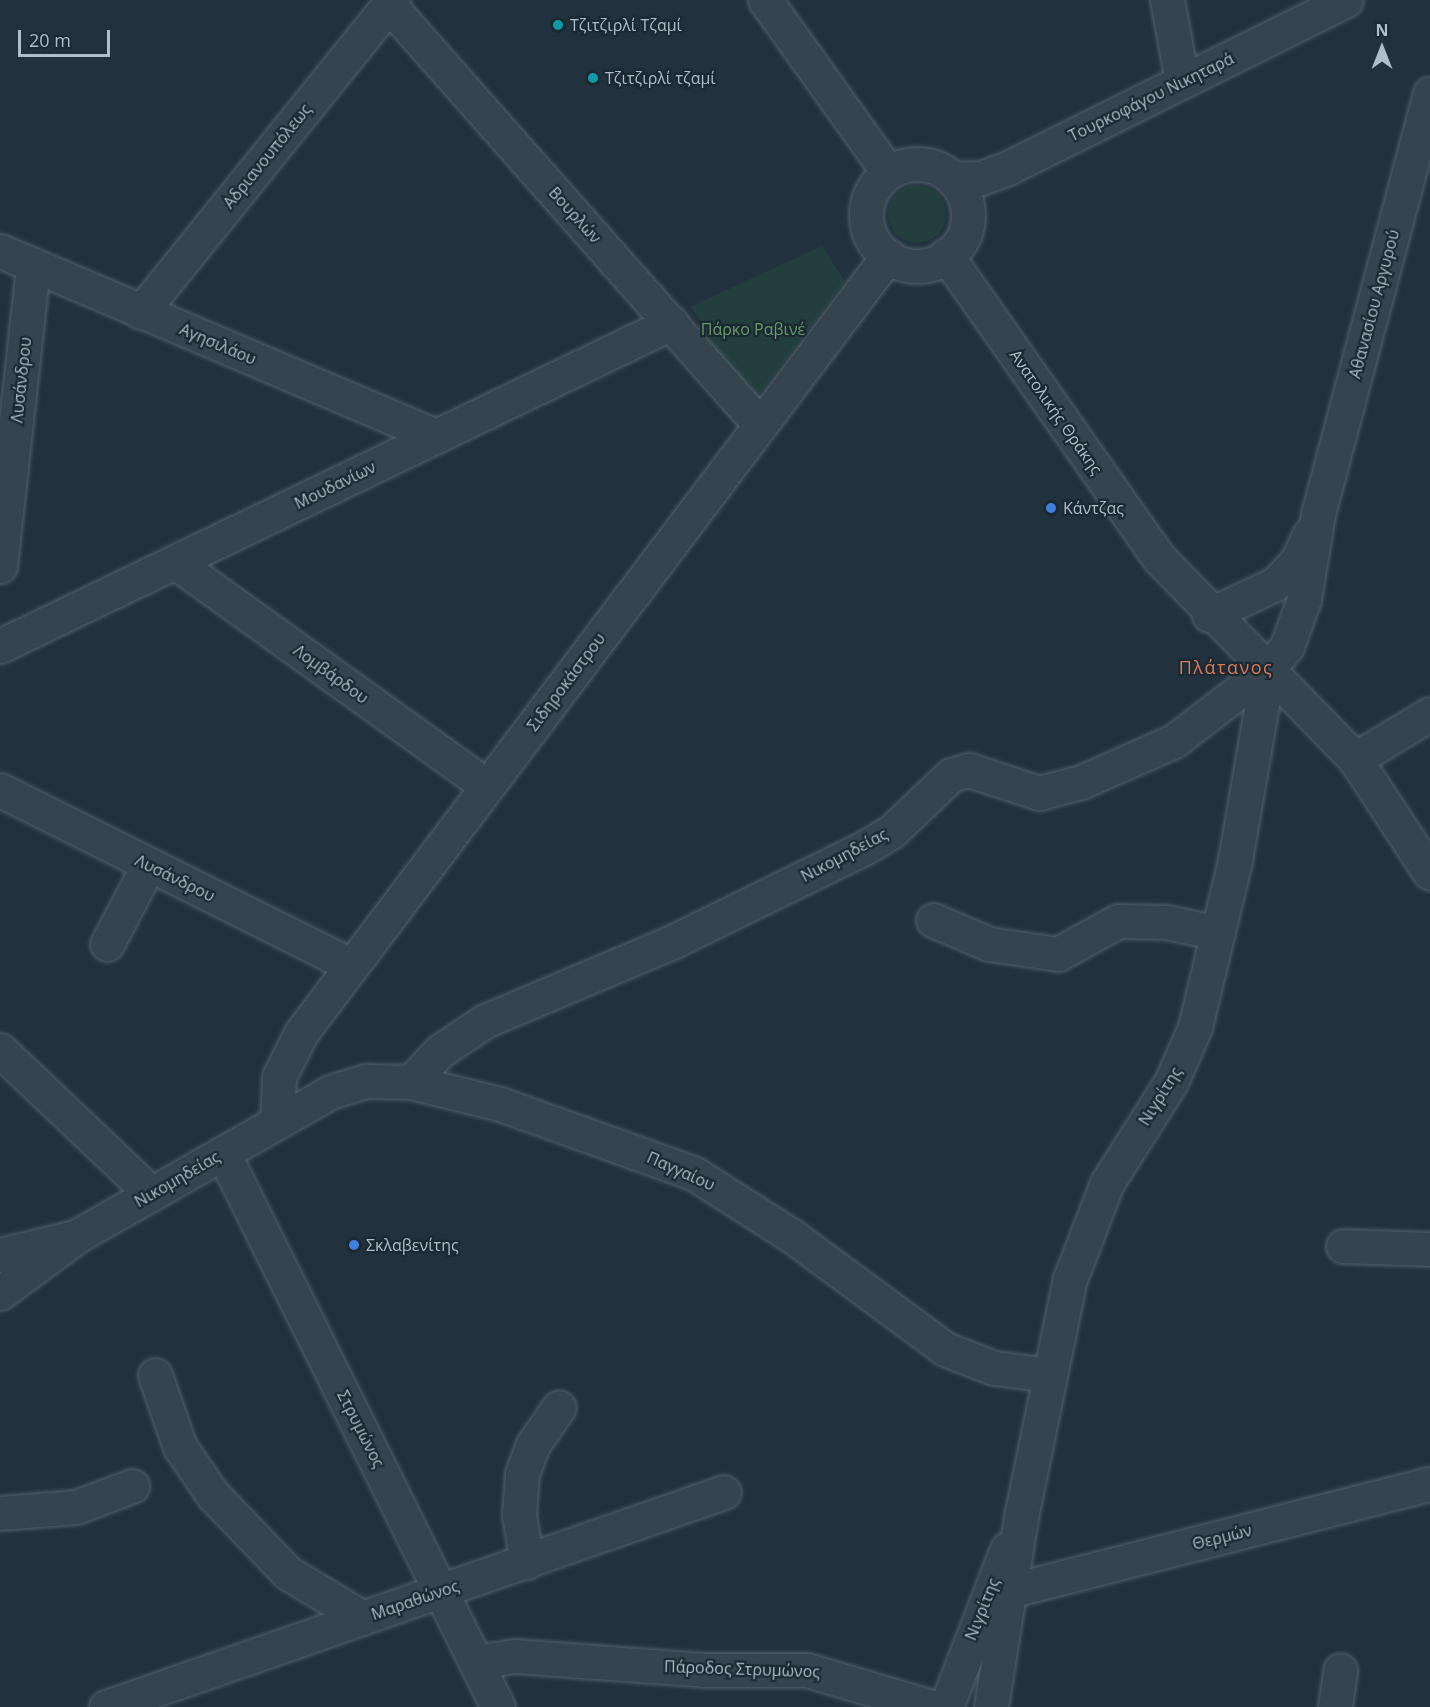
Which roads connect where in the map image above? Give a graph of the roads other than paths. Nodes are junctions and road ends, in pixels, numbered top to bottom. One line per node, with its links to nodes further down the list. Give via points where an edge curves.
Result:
1 (765, 0): 7 (street)
2 (1167, 0): 5 (street)
3 (1346, 0): 5 (street, Τουρκοφάγου Νικηταρά)
4 (391, 3): 14 (street, Αδριανουπόλεως); 15 (street, Βουρλών)
5 (1182, 81): 8 (street, Τουρκοφάγου Νικηταρά, via 992,174)
6 (1430, 94): 9 (street, Αθανασίου Αργυρού)
7 (888, 172): 8 (street, via 919,164); 12 (street, via 871,192 866,211 872,239)
8 (952, 178): 11 (street, via 968,213 961,239)
9 (1417, 192): 18 (street, Αθανασίου Αργυρού)
10 (0, 251): 13 (street, Αγησιλάου)
11 (946, 255): 12 (street, via 916,266); 21 (street, Ανατολικής Θράκης, via 1159,558)
12 (888, 256): 16 (street, Σιδηροκάστρου)
13 (33, 265): 14 (street, Αγησιλάου); 20 (street, Λυσάνδρου)
14 (141, 312): 17 (street, Αγησιλάου)
15 (671, 323): 16 (street, Βουρλών); 17 (street, Μουδανίων)
16 (760, 425): 26 (street, Σιδηροκάστρου)
17 (435, 436): 19 (street, Μουδανίων)
18 (1318, 514): 21 (street, Αθανασίου Αργυρού, via 1284,577); 23 (street, Αθανασίου Αργυρού, via 1297,624)
19 (175, 562): 22 (street, Μουδανίων); 26 (street, Λομβάρδου)
20 (0, 566)
21 (1209, 615): 23 (street, Ανατολικής Θράκης)
22 (0, 646)
23 (1268, 669): 25 (street, Ανατολικής Θράκης); 31 (street, Νιγρίτης); 35 (street, Νικομηδείας, via 1174,741 1073,785 1032,792 969,770 951,775 891,832 864,848 672,942 485,1021 440,1051)
24 (1430, 714): 25 (street)
25 (1355, 759): 29 (street, Ανατολικής Θράκης)
26 (487, 786): 33 (street, Σιδηροκάστρου)
27 (0, 790): 28 (street, Λυσάνδρου)
28 (149, 864): 32 (street); 33 (street, Λυσάνδρου)
29 (1430, 873)
30 (933, 920): 31 (street, via 988,944 1058,954 1118,921 1148,920)
31 (1218, 933): 45 (street, Νιγρίτης, via 1198,1017 1177,1072 1122,1155 1085,1233)
32 (107, 944)
33 (351, 965): 36 (street, Σιδηροκάστρου, via 284,1062)
34 (0, 1050): 38 (street)
35 (411, 1082): 36 (street, Παγγαίου, via 349,1085); 45 (street, Παγγαίου, via 500,1104 695,1174 792,1236 945,1349 994,1368)
36 (277, 1121): 37 (street, Νικομηδείας)
37 (223, 1153): 38 (street, Νικομηδείας); 54 (street, Στρυμώνος)
38 (152, 1194): 39 (street, Νικομηδείας)
39 (77, 1236): 42 (street, Νικομηδείας); 43 (street, Νικομηδείας)
40 (1343, 1246): 41 (street)
41 (1430, 1249)
42 (0, 1255)
43 (0, 1293)
44 (154, 1375): 55 (street, via 180,1448 213,1495 288,1573)
45 (1049, 1375): 50 (street, Νιγρίτης)
46 (559, 1407): 52 (street, via 532,1446 522,1474 519,1515)
47 (1430, 1484): 53 (street, Θερμών)
48 (132, 1486): 51 (street, via 76,1507)
49 (724, 1492): 52 (street, Μαραθώνος)
50 (1022, 1512): 53 (street, Νιγρίτης); 61 (street, Νιγρίτης)
51 (0, 1513)
52 (527, 1562): 54 (street, Μαραθώνος)
53 (1013, 1590): 62 (street, Νιγρίτης)
54 (442, 1591): 55 (street, Μαραθώνος); 56 (street, Στρυμώνος)
55 (363, 1618): 58 (street, Μαραθώνος)
56 (477, 1662): 59 (street, Στρυμώνος); 60 (street, Πάροδος Στρυμώνος, via 515,1656 716,1671 807,1670)
57 (1340, 1670): 63 (street)
58 (106, 1707)
59 (498, 1707)
60 (932, 1707)
61 (946, 1707)
62 (991, 1707)
63 (1335, 1707)

